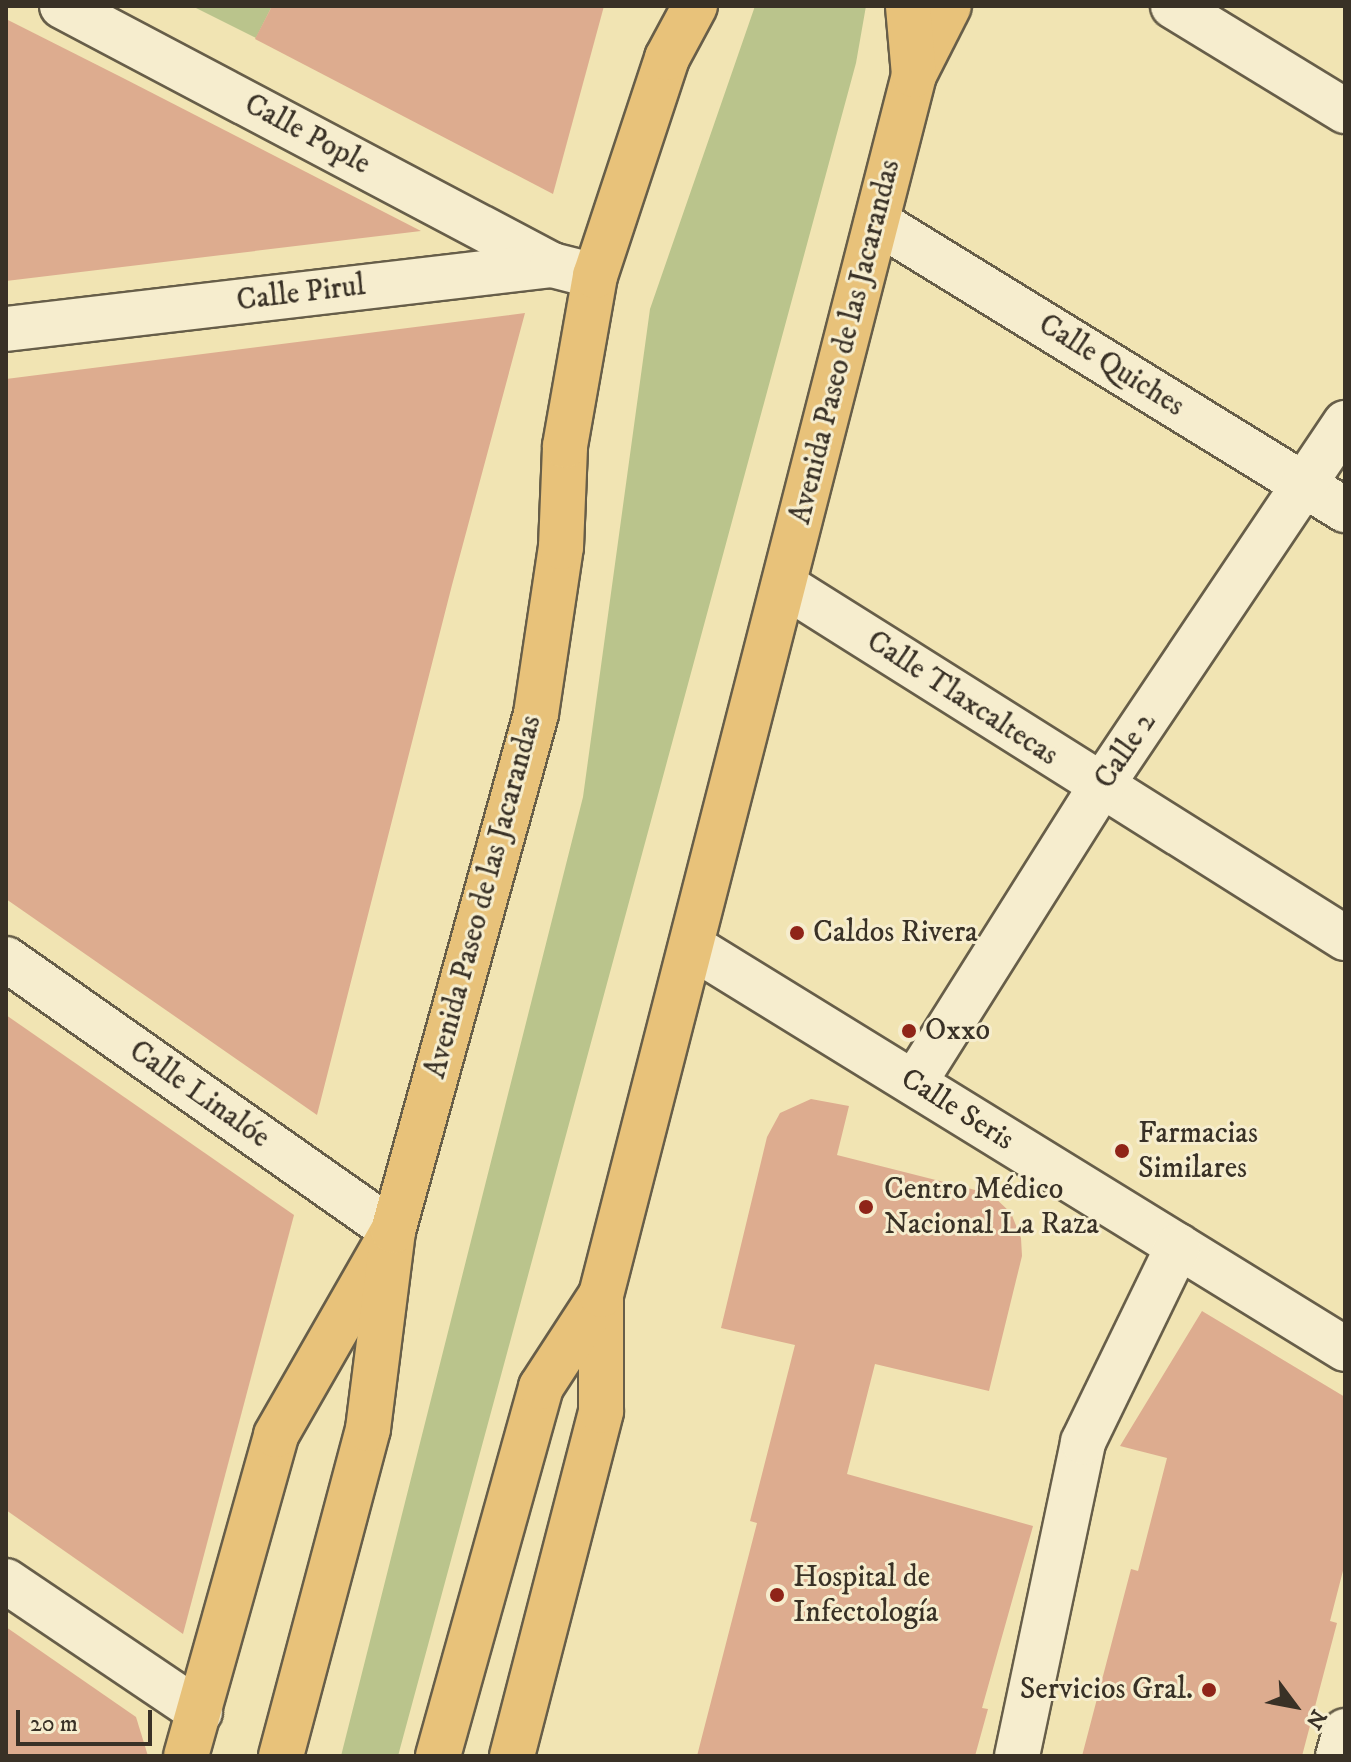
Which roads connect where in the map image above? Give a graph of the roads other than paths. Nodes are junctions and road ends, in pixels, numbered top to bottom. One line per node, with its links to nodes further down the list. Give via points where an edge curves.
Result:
1 (62, 6): 11 (street, Calle Pople)
2 (671, 6): 7 (main road, Avenida Paseo de las Jacarandas)
3 (695, 6): 7 (main road)
4 (908, 6): 8 (main road)
5 (949, 6): 8 (main road, Avenida Paseo de las Jacarandas)
6 (1173, 6): 9 (street)
7 (667, 58): 12 (main road, Avenida Paseo de las Jacarandas)
8 (914, 75): 10 (main road, Avenida Paseo de las Jacarandas)
9 (1345, 111)
10 (877, 222): 15 (street, Calle Quiches); 17 (main road, Avenida Paseo de las Jacarandas)
11 (552, 265): 12 (street, Calle Pirul); 13 (street, Calle Pirul)
12 (595, 276): 23 (main road, Avenida Paseo de las Jacarandas, via 565,446 557,578 536,714)
13 (6, 329)
14 (1345, 423): 15 (street, Calle 2)
15 (1305, 486): 16 (street, Calle Quiches); 18 (street, Calle 2)
16 (1345, 510)
17 (784, 585): 18 (street, Calle Tlaxcaltecas); 20 (main road, Avenida Paseo de las Jacarandas)
18 (1100, 788): 19 (street, Calle Tlaxcaltecas); 22 (street, Calle 2)
19 (1345, 938)
20 (691, 946): 22 (street, Calle Seris); 25 (main road, Avenida Paseo de las Jacarandas)
21 (6, 959): 23 (street, Calle Linalóe)
22 (914, 1083): 24 (street, Calle Seris)
23 (393, 1231): 28 (main road, Avenida Paseo de las Jacarandas, via 276,1435); 31 (main road, via 368,1429)
24 (1178, 1246): 26 (street, Calle Seris); 34 (street, via 1083,1442)
25 (601, 1295): 32 (main road, via 541,1387); 33 (main road, Avenida Paseo de las Jacarandas, via 601,1411)
26 (1345, 1349)
27 (6, 1581): 28 (street)
28 (200, 1712): 30 (main road, Avenida Paseo de las Jacarandas)
29 (1345, 1731): 35 (street)
30 (186, 1756)
31 (281, 1756)
32 (438, 1756)
33 (512, 1756)
34 (1017, 1756)
35 (1338, 1756)

